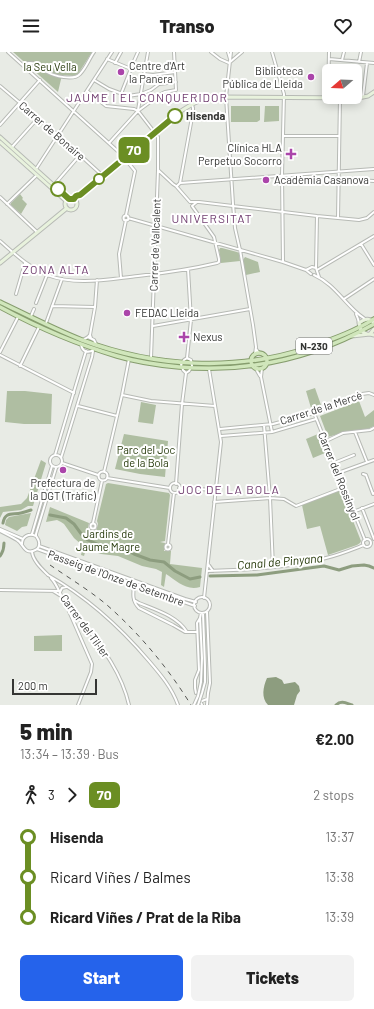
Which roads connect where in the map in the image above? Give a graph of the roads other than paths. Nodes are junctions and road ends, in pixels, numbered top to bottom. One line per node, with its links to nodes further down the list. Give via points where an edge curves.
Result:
1 (8, 52): 24 (street)
2 (94, 52): 24 (street, via 76,77 53,75 34,63)
3 (112, 52): 15 (street)
4 (121, 52): 19 (street)
5 (138, 52): 25 (street)
6 (148, 52): 27 (street)
7 (174, 52): 26 (street)
8 (212, 52): 20 (street)
9 (230, 52): 20 (street)
10 (242, 52): 20 (street)
11 (272, 52): 37 (street)
12 (329, 52): 16 (street)
13 (344, 52): 17 (street)
14 (361, 52): 18 (street)
15 (107, 59): 19 (street); 29 (street)
16 (329, 59): 17 (street); 23 (street)
17 (342, 60): 18 (street)
18 (359, 62): 21 (street)
19 (115, 63): 25 (street)
20 (229, 63): 36 (street)
21 (367, 63): 22 (street); 39 (street)
22 (374, 63)
23 (329, 64)
24 (24, 66): 28 (street)
25 (131, 69): 34 (street)
26 (175, 72): 27 (street); 30 (street)
27 (144, 74): 35 (street)
28 (40, 80): 40 (street); 43 (street)
29 (94, 80): 32 (street); 34 (street)
30 (176, 82): 35 (street, via 159,84); 44 (street, via 176,90 161,94)
31 (0, 86): 40 (street, Carrer de Bonaire)
32 (86, 92): 43 (street); 44 (street, via 106,106)
33 (374, 92): 39 (main road)
34 (121, 94): 35 (street)
35 (141, 94): 44 (street)
36 (226, 97): 37 (main road); 41 (main road, via 207,98); 64 (street)
37 (284, 97): 38 (main road); 49 (street)
38 (322, 98)
39 (363, 98)
40 (20, 103): 45 (street, Carrer de Bonaire); 46 (street)
41 (191, 104): 47 (main road); 67 (street, via 193,112)
42 (340, 104): 50 (street)
43 (74, 111): 48 (street); 53 (street)
44 (138, 111): 47 (street); 53 (street)
45 (38, 118): 48 (street, Carrer de Bonaire); 54 (street)
46 (0, 125)
47 (155, 133): 56 (main road); 59 (street, Carrer de Vallcalent, via 158,140)
48 (58, 135): 55 (street, Carrer de Bonaire); 57 (street)
49 (283, 136): 50 (street); 62 (street)
50 (339, 136): 60 (street)
51 (0, 137): 54 (main road)
52 (0, 142): 61 (main road)
53 (109, 143): 56 (street)
54 (11, 147): 57 (main road)
55 (80, 156): 63 (street, Carrer de Bonaire); 68 (street)
56 (125, 158): 63 (main road); 79 (street, via 135,171)
57 (36, 169): 68 (main road)
58 (373, 169): 60 (street)
59 (158, 170): 69 (street); 84 (street, Carrer de Vallcalent)
60 (340, 171): 62 (street); 65 (street)
61 (36, 175): 71 (main road); 74 (street)
62 (282, 175): 64 (street); 77 (street)
63 (103, 176): 72 (main road)
64 (231, 179): 67 (street); 75 (street)
65 (339, 179): 66 (street); 82 (street)
66 (374, 181)
67 (180, 183): 69 (street)
68 (54, 186): 71 (main road)
69 (176, 186): 73 (street, via 189,202)
70 (0, 197): 74 (street)
71 (67, 200): 72 (main road); 76 (main road)
72 (75, 200): 76 (main road, via 77,206 74,210)
73 (197, 202): 75 (street); 88 (street, via 192,206)
74 (7, 204): 85 (street)
75 (233, 206): 77 (street); 90 (street)
76 (66, 208): 85 (main road)
77 (282, 212): 80 (street); 92 (street)
78 (374, 212): 82 (street, via 362,220)
79 (126, 216): 81 (street); 83 (street)
80 (317, 216): 82 (street); 99 (street)
81 (128, 218): 83 (street); 84 (street)
82 (338, 218)
83 (126, 220): 105 (street, via 119,254)
84 (156, 226): 88 (street); 100 (street, Carrer de Vallcalent)
85 (37, 232): 91 (main road)
86 (374, 236): 89 (street)
87 (0, 241): 91 (street)
88 (216, 243): 90 (street); 96 (street, via 219,259 217,263)
89 (361, 244): 95 (street); 99 (street)
90 (240, 250): 92 (street); 117 (street)
91 (13, 253): 93 (main road); 94 (street)
92 (283, 262): 98 (street)
93 (0, 263)
94 (25, 263): 102 (street); 109 (street)
95 (374, 264)
96 (188, 268): 100 (street); 122 (street)
97 (310, 269): 98 (street); 99 (street, via 313,267); 101 (street)
98 (306, 270): 101 (street)
99 (317, 270): 103 (street); 104 (street)
100 (154, 274): 105 (street); 125 (street, Carrer de Vallcalent)
101 (311, 274): 103 (street)
102 (47, 275): 106 (street); 112 (street)
103 (314, 275): 104 (street)
104 (320, 277): 110 (street)
105 (121, 278): 108 (street)
106 (62, 279): 108 (street); 113 (street)
107 (374, 279): 110 (street)
108 (97, 280): 115 (street)
109 (16, 294)
110 (344, 299): 118 (street)
111 (0, 302): 120 (main road, N-230)
112 (36, 303)
113 (52, 306): 115 (street); 124 (street)
114 (0, 307): 119 (main road, N-230)
115 (95, 307): 131 (street)
116 (34, 309): 120 (street)
117 (250, 309): 122 (street); 137 (street)
118 (355, 312): 121 (street); 127 (street)
119 (18, 317): 126 (main road, N-230); 136 (street)
120 (30, 317): 124 (main road, N-230)
121 (365, 319): 123 (main road); 127 (main road)
122 (191, 320): 125 (street); 139 (street)
123 (373, 321): 127 (main road, N-230)
124 (45, 324): 133 (main road, N-230)
125 (153, 326): 138 (street, Carrer de Vallcalent)
126 (39, 327): 133 (main road, N-230); 146 (street)
127 (359, 327): 129 (main road); 132 (main road, N-230); 140 (main road, N-230, via 318,344)
128 (374, 329): 129 (main road)
129 (368, 334): 130 (main road); 132 (main road)
130 (374, 335)
131 (90, 337): 133 (street); 134 (street, via 94,340)
132 (348, 337): 145 (main road, N-230, via 317,350)
133 (82, 342): 134 (main road, N-230); 135 (street, via 82,348)
134 (94, 348): 135 (street, via 90,352); 138 (main road, N-230); 141 (main road, N-230); 159 (street)
135 (86, 351): 155 (street)
136 (0, 354): 146 (street)
137 (257, 354): 140 (main road, via 263,354); 142 (main road)
138 (151, 358): 143 (main road, N-230)
139 (187, 358): 143 (street); 144 (street)
140 (266, 358): 142 (main road, N-230); 145 (main road)
141 (129, 359): 148 (main road, N-230); 156 (street)
142 (251, 361): 144 (main road, N-230); 147 (main road)
143 (182, 362): 144 (main road, N-230); 148 (street)
144 (191, 363): 149 (street)
145 (267, 363): 147 (main road, N-230); 150 (main road)
146 (20, 366): 155 (street)
147 (252, 366): 151 (main road, N-230); 152 (main road)
148 (182, 367): 149 (main road, N-230); 153 (street)
149 (191, 368): 151 (main road, N-230); 153 (street)
150 (262, 368): 152 (main road); 154 (street)
151 (209, 369): 160 (street)
152 (256, 369): 154 (street)
153 (186, 373): 158 (street)
154 (261, 377): 164 (street)
155 (74, 393): 173 (street)
156 (122, 395): 158 (street); 162 (street)
157 (374, 395): 161 (street, Carrer de la Mercè, via 362,394)
158 (182, 404): 160 (street); 188 (street)
159 (77, 405): 162 (street); 175 (street)
160 (216, 406): 167 (street)
161 (314, 413): 163 (street, Carrer del Rossinyol); 164 (street, Carrer de la Mercè)
162 (117, 416): 182 (street)
163 (316, 420): 168 (street, Carrer de la Mercè); 172 (street, Carrer del Rossinyol)
164 (271, 424): 165 (street, Carrer de la Mercè); 168 (street)
165 (264, 425): 167 (street, Carrer de la Mercè); 170 (street)
166 (374, 428): 169 (street)
167 (220, 429): 171 (street)
168 (272, 432): 170 (street, Carrer de la Mercè)
169 (355, 432): 172 (street, via 343,433); 178 (street)
170 (265, 433): 171 (street, Carrer de la Mercè); 195 (street)
171 (221, 436): 192 (street)
172 (326, 441): 177 (street, Carrer del Rossinyol)
173 (55, 455): 175 (street); 180 (street, via 50,459)
174 (354, 455): 177 (street)
175 (61, 458): 179 (street)
176 (374, 460): 178 (street)
177 (334, 462): 183 (street, Carrer del Rossinyol)
178 (368, 462): 183 (street)
179 (62, 463): 181 (street); 185 (street)
180 (52, 466): 181 (street); 202 (street)
181 (56, 468): 203 (street)
182 (104, 472): 185 (street); 186 (street)
183 (338, 474): 191 (street, Carrer del Rossinyol)
184 (363, 474): 194 (street)
185 (98, 475): 187 (street)
186 (107, 478): 187 (street); 189 (street)
187 (102, 481): 200 (street)
188 (176, 484): 189 (street, via 172,484); 190 (street)
189 (170, 488): 193 (street)
190 (179, 488): 192 (street); 193 (street, via 178,492)
191 (343, 488): 195 (street, via 296,506 284,499); 199 (street, Carrer del Rossinyol)
192 (216, 490): 196 (street)
193 (174, 493): 209 (street)
194 (374, 493)
195 (270, 498): 196 (street); 215 (street)
196 (214, 502): 214 (street)
197 (374, 504): 198 (street)
198 (362, 508): 199 (street); 206 (street)
199 (353, 512): 205 (street, Carrer del Rossinyol)
200 (93, 523)
201 (0, 530): 204 (street); 208 (street)
202 (32, 534): 203 (street); 204 (street)
203 (36, 536): 211 (street)
204 (23, 539): 208 (street)
205 (365, 540): 207 (street); 210 (street)
206 (374, 540): 207 (street)
207 (371, 542): 210 (street, via 368,547)
208 (22, 544): 213 (street, via 26,551)
209 (168, 544)
210 (364, 545): 215 (street, via 325,558)
211 (39, 546): 212 (street); 228 (street, Passeig de l'Onze de Setembre)
212 (37, 549): 213 (street); 220 (street, Passeig de l'Onze de Setembre)
213 (32, 552): 218 (street, Carrer del Til·ler, via 37,563)
214 (207, 564): 216 (street); 217 (street)
215 (273, 567): 217 (street)
216 (207, 571): 217 (street); 227 (street)
217 (213, 571)
218 (48, 575): 219 (street, Carrer del Til·ler); 221 (street)
219 (57, 585): 223 (street, via 55,589); 224 (street, Carrer del Til·ler)
220 (134, 585): 225 (street); 229 (street, Passeig de l'Onze de Setembre)
221 (67, 587): 224 (street); 240 (street, via 106,616 136,645 169,687)
222 (0, 590): 223 (street)
223 (48, 590): 224 (street); 226 (street)
224 (60, 591): 226 (street, Carrer del Til·ler)
225 (133, 597): 233 (street, via 136,602 173,618); 233 (street, via 136,606 141,610)
226 (63, 598): 238 (street, via 92,664); 239 (street, Carrer del Til·ler, via 107,654 120,677)
227 (204, 598): 228 (street, via 199,598); 230 (street, via 210,605)
228 (196, 602): 229 (street)
229 (195, 606): 231 (street)
230 (207, 612): 231 (street); 236 (street, via 210,683)
231 (202, 613): 232 (street); 242 (street, bridge, via 205,666)
232 (200, 618): 234 (street); 241 (street, bridge, via 201,682)
233 (187, 632): 234 (street)
234 (197, 632): 235 (street, via 199,670 195,680)
235 (196, 693)
236 (207, 699): 237 (street); 243 (street)
237 (201, 703)
238 (78, 705)
239 (129, 705)
240 (178, 705)
241 (194, 705)
242 (198, 705)
243 (207, 705)

